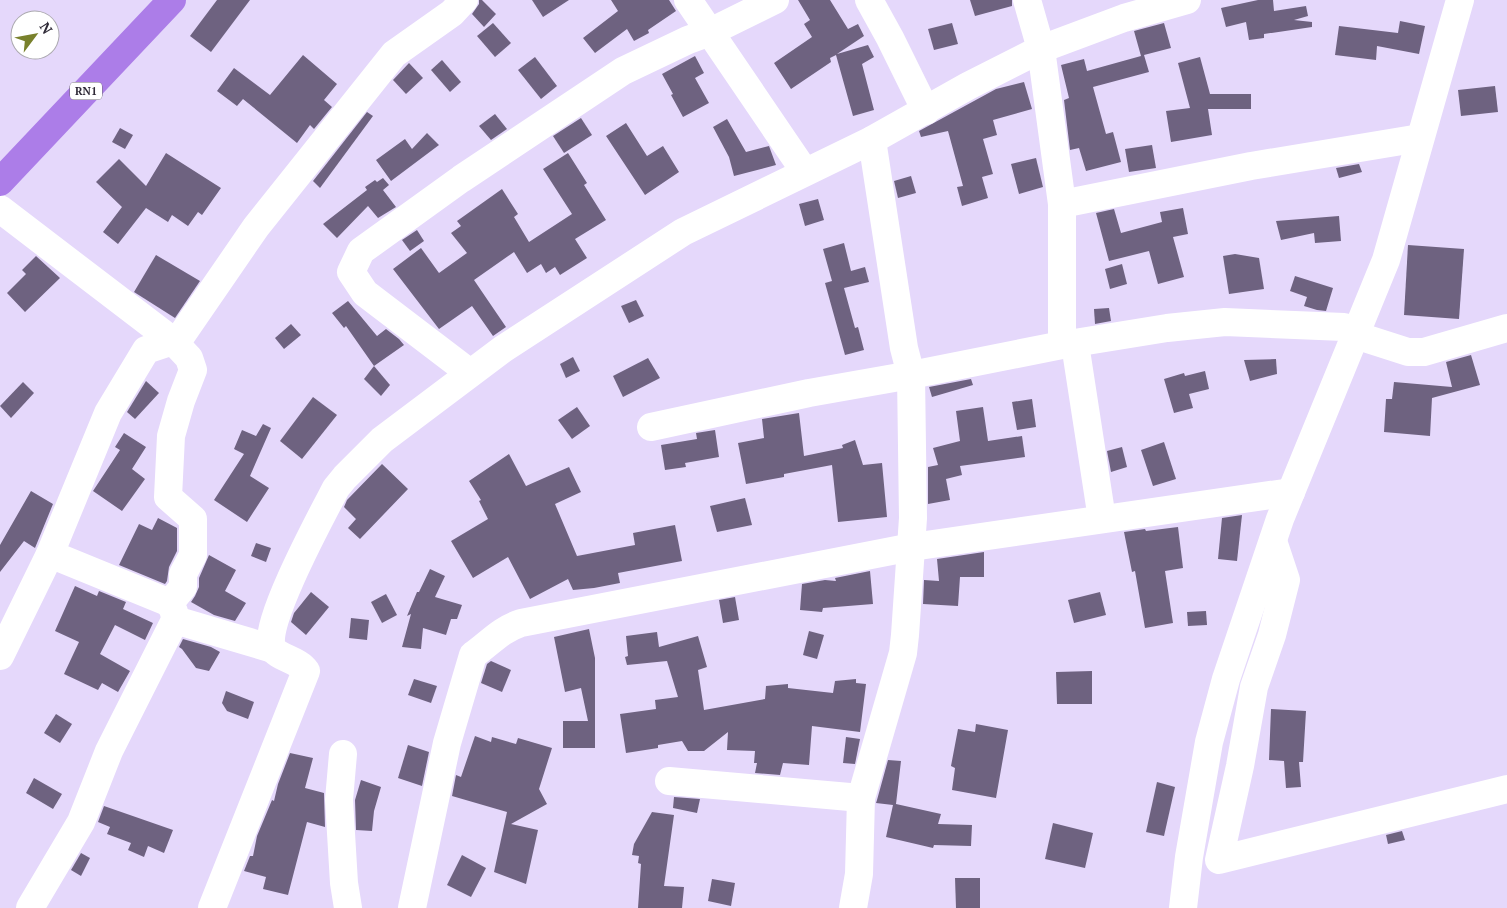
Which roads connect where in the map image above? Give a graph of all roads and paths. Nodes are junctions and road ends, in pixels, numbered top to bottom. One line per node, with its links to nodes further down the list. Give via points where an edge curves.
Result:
1 (172, 0): 15 (highway, RN1)
2 (464, 0): 20 (street, via 452,13 394,54 256,227 182,336)
3 (688, 0): 9 (street)
4 (775, 0): 9 (street)
5 (869, 0): 11 (street)
6 (1027, 0): 10 (street)
7 (1187, 0): 10 (street, via 1124,18)
8 (1460, 0): 12 (street)
9 (710, 32): 14 (street); 22 (street, via 623,71 469,173 361,251 352,272 365,293)
10 (1041, 49): 11 (street); 16 (street)
11 (926, 111): 13 (street)
12 (1420, 138): 16 (street, via 1251,166); 19 (street, via 1386,260)
13 (872, 140): 14 (street); 23 (street)
14 (805, 172): 22 (street, via 683,232)
15 (0, 182)
16 (1062, 204): 21 (street)
17 (0, 209): 20 (street)
18 (1507, 328): 19 (street, via 1424,352 1408,352)
19 (1355, 336): 21 (street, via 1344,328 1225,322); 25 (street)
20 (173, 341): 29 (street, via 146,350 108,413); 30 (street, via 189,358 193,370 170,436 168,497 193,519 193,555 183,574)
21 (1069, 344): 23 (street); 26 (street)
22 (470, 373): 31 (street, via 382,440 336,488 275,618 271,639)
23 (911, 375): 24 (street); 28 (street)
24 (651, 427)
25 (1291, 492): 26 (street); 27 (street)
26 (1102, 518): 28 (street)
27 (1273, 541): 35 (street, via 1286,580 1254,687 1219,860); 42 (street, via 1226,679 1210,742 1188,857)
28 (912, 547): 36 (street, via 903,653); 40 (street, via 521,623 496,636 473,655 447,743)
29 (50, 554): 30 (street); 32 (street)
30 (173, 612): 31 (street); 37 (street, via 109,751 81,822)
31 (273, 649): 38 (street, via 306,671)
32 (0, 656)
33 (343, 754): 39 (street, via 339,800)
34 (669, 781): 36 (street)
35 (1507, 789)
36 (861, 798): 41 (street, via 859,874)
37 (30, 908)
38 (212, 908)
39 (348, 908)
40 (412, 908)
41 (853, 908)
42 (1183, 908)

